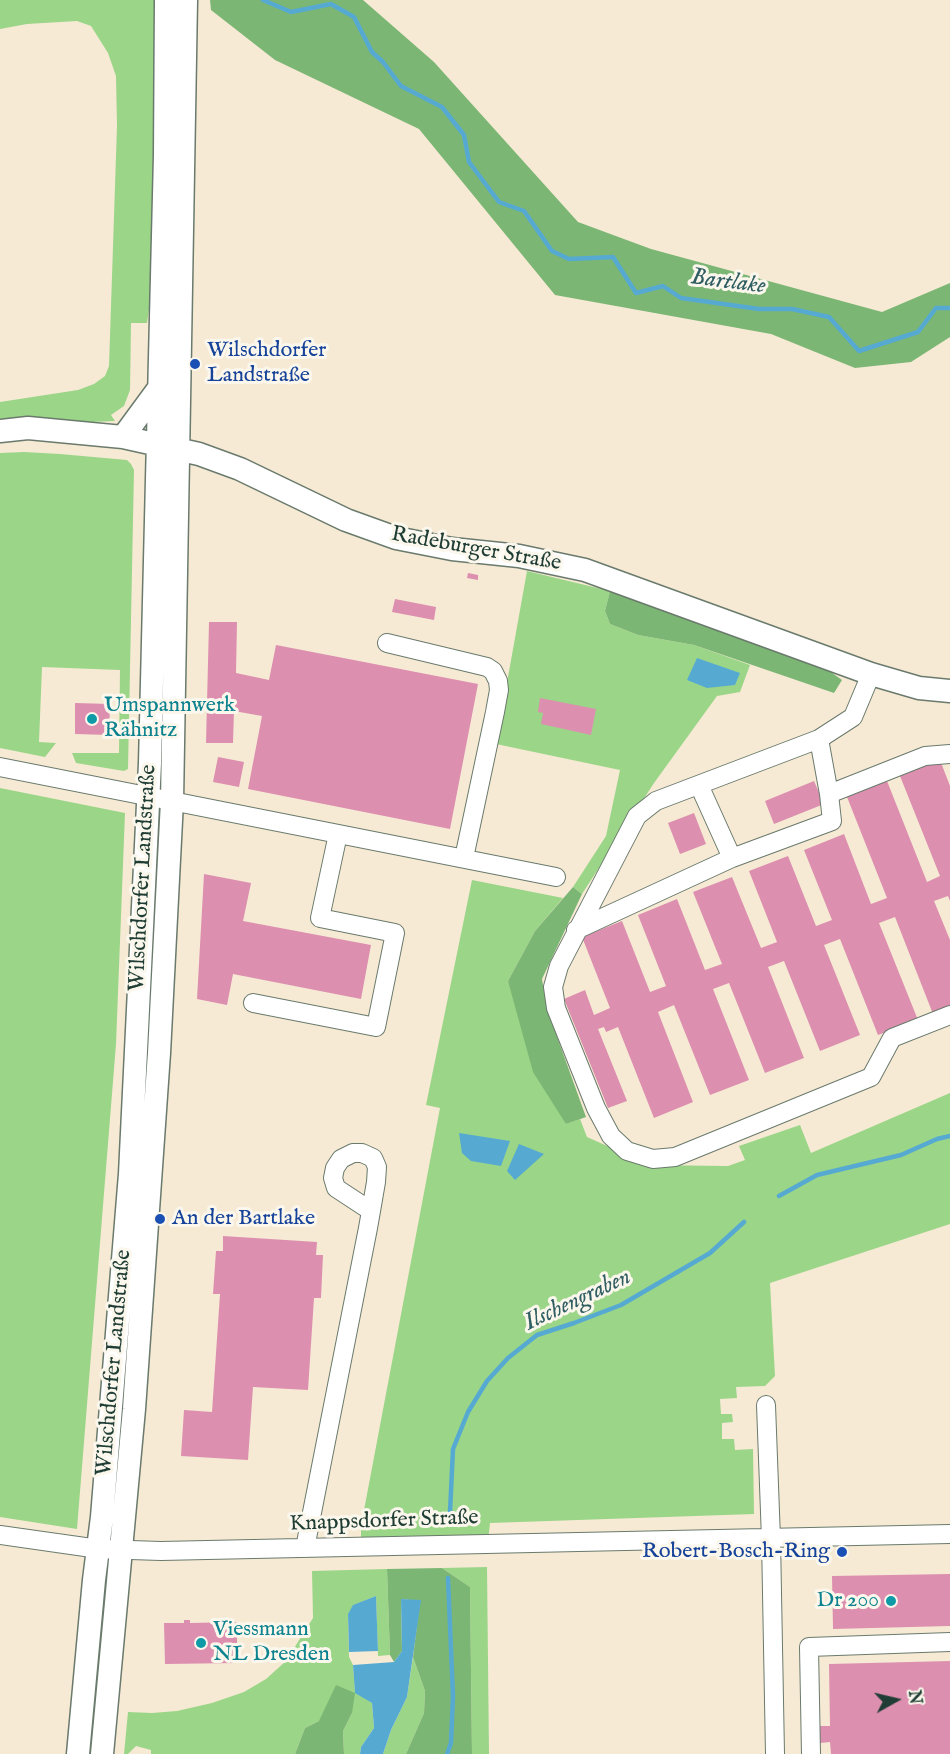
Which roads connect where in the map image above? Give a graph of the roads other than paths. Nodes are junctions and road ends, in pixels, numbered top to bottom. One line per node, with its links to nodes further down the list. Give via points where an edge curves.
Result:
1 (166, 0): 3 (main road, Wilschdorfer Landstraße)
2 (186, 0): 6 (main road, Wilschdorfer Landstraße)
3 (159, 388): 5 (main road); 6 (main road, Wilschdorfer Landstraße)
4 (0, 431): 5 (main road, Radeburger Straße, via 28,428)
5 (123, 437): 6 (main road, Radeburger Straße)
6 (168, 447): 8 (main road, Radeburger Straße, via 240,469 346,520 396,538 585,570); 15 (main road, Wilschdorfer Landstraße); 16 (main road, Wilschdorfer Landstraße)
7 (387, 643): 18 (street, via 487,667 498,681)
8 (871, 674): 9 (main road, Radeburger Straße, via 919,688); 10 (street, via 853,717)
9 (950, 691)
10 (819, 739): 13 (street); 14 (street)
11 (950, 754): 14 (street, via 925,756)
12 (0, 766): 15 (street)
13 (699, 785): 19 (street); 21 (street, via 656,801 637,816)
14 (829, 794): 19 (street, via 831,821)
15 (148, 796): 16 (street); 30 (main road, Wilschdorfer Landstraße, via 130,1174)
16 (172, 801): 17 (street); 31 (main road, Wilschdorfer Landstraße, via 153,1153)
17 (338, 834): 18 (street); 22 (street, via 320,918 395,933 376,1027)
18 (464, 858): 20 (street)
19 (732, 858): 21 (street)
20 (556, 877)
21 (576, 930): 23 (street, via 553,987 556,1008 611,1136 627,1151 653,1160 675,1157 871,1077 892,1038)
22 (253, 1003)
23 (950, 1015)
24 (371, 1211): 29 (street)
25 (766, 1405): 28 (street)
26 (950, 1534): 28 (street)
27 (0, 1535): 30 (street, Knappsdorfer Straße)
28 (771, 1539): 29 (street, Knappsdorfer Straße); 35 (street)
29 (305, 1548): 31 (street, Knappsdorfer Straße)
30 (99, 1549): 31 (street, Knappsdorfer Straße); 33 (main road, Wilschdorfer Landstraße)
31 (122, 1550): 34 (main road, Wilschdorfer Landstraße)
32 (950, 1642): 36 (street, via 809,1647)
33 (78, 1754)
34 (102, 1754)
35 (774, 1754)
36 (811, 1754)

